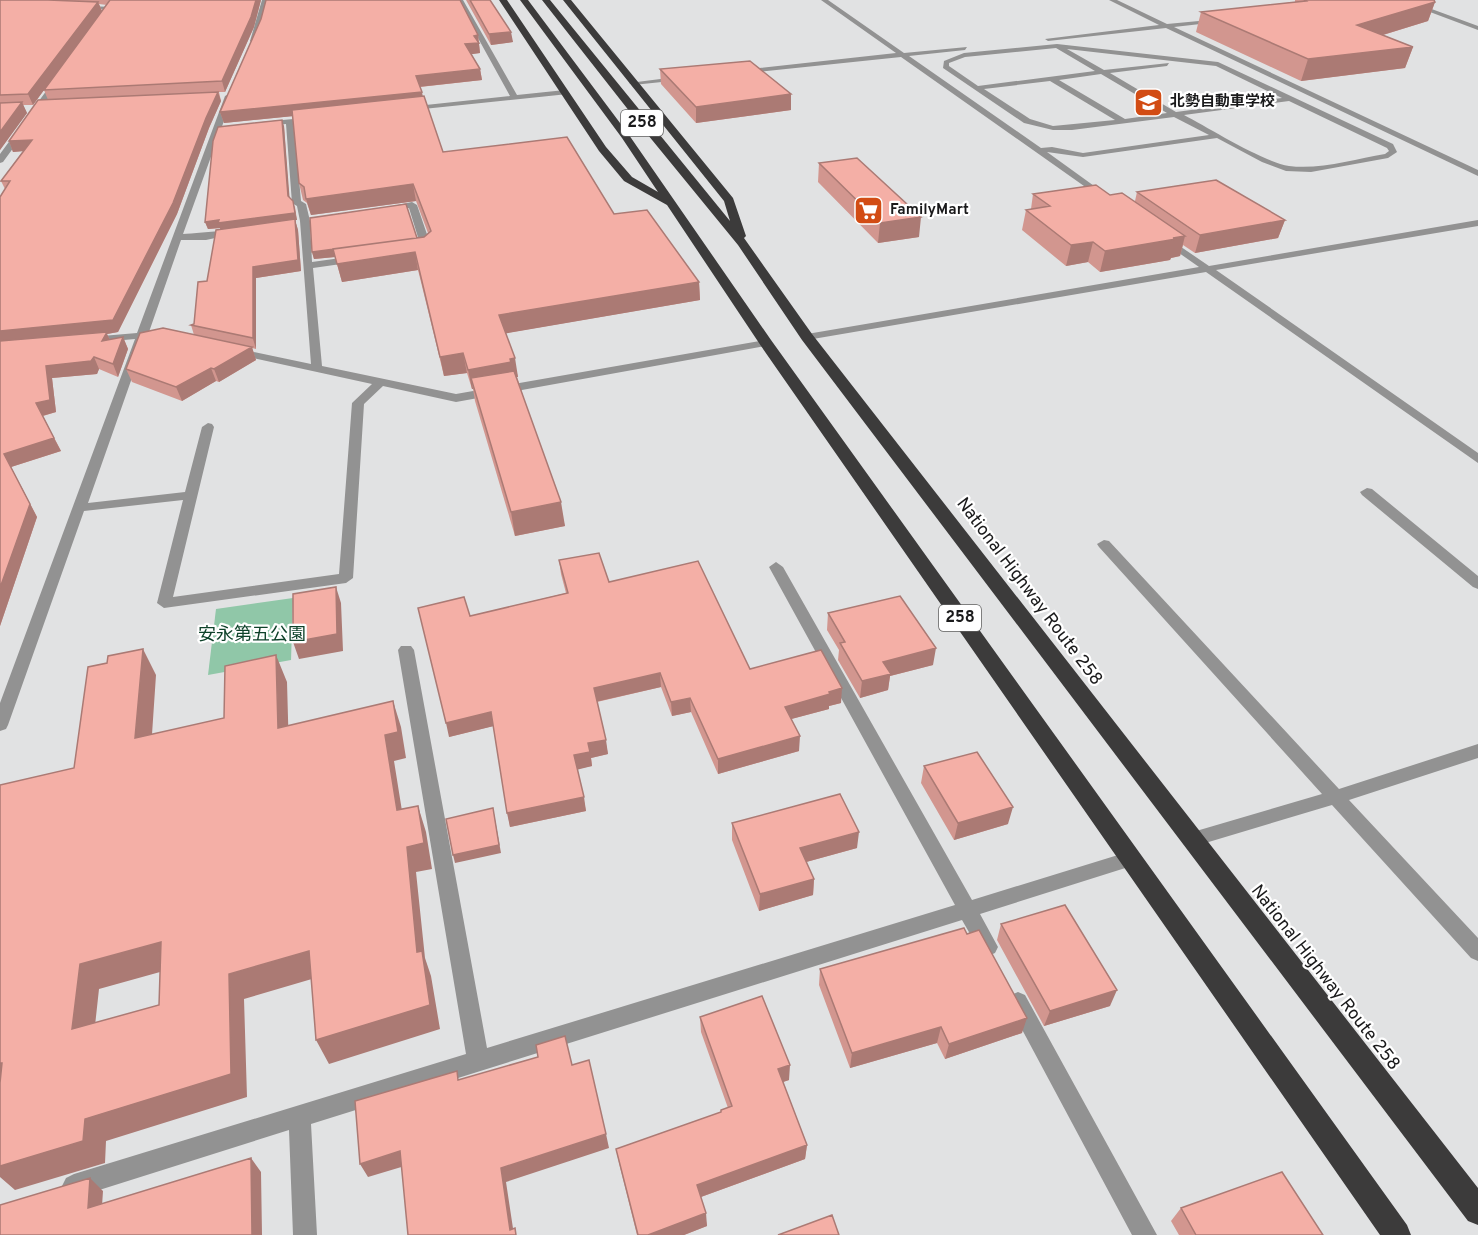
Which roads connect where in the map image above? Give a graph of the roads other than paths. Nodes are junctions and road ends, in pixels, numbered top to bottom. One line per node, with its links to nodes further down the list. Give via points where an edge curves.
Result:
1 (63, 0): 15 (street, via 55,7 110,7)
2 (265, 0): 18 (street, via 259,28)
3 (460, 0): 29 (street)
4 (503, 0): 27 (highway)
5 (524, 0): 44 (highway, 258)
6 (546, 0): 52 (highway, National Highway Route 258 / 258)
7 (567, 0): 25 (highway)
8 (824, 0): 17 (street)
9 (1112, 0): 13 (street)
10 (1402, 0): 11 (street); 14 (street)
11 (1390, 2)
12 (1226, 20): 13 (street)
13 (1167, 26): 17 (street); 42 (street)
14 (1478, 27)
15 (95, 29)
16 (1057, 46): 19 (street); 20 (street); 26 (street, via 964,56 946,62 945,67)
17 (903, 55): 21 (street); 40 (street)
18 (246, 57)
19 (1192, 61): 20 (street); 30 (street, via 1218,64)
20 (1102, 72): 24 (street); 34 (street)
21 (736, 73)
22 (61, 76): 32 (street)
23 (689, 78): 25 (street)
24 (1052, 79): 26 (street); 36 (street)
25 (633, 83): 52 (highway, via 729,200)
26 (977, 88): 36 (street, via 1027,122 1040,126 1072,128)
27 (565, 92): 29 (street); 44 (highway, via 602,149 628,179)
28 (227, 93): 51 (street, via 220,129)
29 (514, 97): 33 (street)
30 (1288, 99): 34 (street); 39 (street, via 1390,146 1393,152 1311,169 1286,168)
31 (50, 107): 32 (street)
32 (35, 108): 41 (street)
33 (396, 110)
34 (1175, 114): 36 (street); 39 (street)
35 (325, 118): 37 (street)
36 (1123, 121)
37 (290, 122): 38 (street); 47 (street, via 297,202 302,204)
38 (258, 125)
39 (1217, 136): 40 (street, via 1083,155 1052,149)
40 (1039, 151): 43 (street)
41 (0, 160)
42 (1478, 173)
43 (1109, 200)
44 (672, 205): 61 (highway, 258)
45 (376, 210): 53 (street, via 412,205 427,249)
46 (317, 219): 47 (street)
47 (301, 223): 55 (street)
48 (1478, 223): 56 (street)
49 (238, 232): 51 (street)
50 (1158, 234): 56 (street)
51 (176, 237): 57 (street)
52 (742, 243): 59 (highway, National Highway Route 258 / 258)
53 (406, 252)
54 (362, 258): 55 (street)
55 (308, 266): 63 (street)
56 (1209, 270): 59 (street); 66 (street)
57 (141, 334): 58 (street); 60 (street); 69 (street)
58 (169, 337)
59 (807, 337): 77 (highway, National Highway Route 258 / 258)
60 (82, 340)
61 (766, 343): 64 (street, via 456,398); 78 (highway, 258)
62 (226, 349): 63 (street)
63 (317, 369): 64 (street)
64 (380, 382): 68 (street, via 358,403 346,578 164,603)
65 (208, 427): 68 (street)
66 (1478, 459)
67 (1367, 492): 72 (street)
68 (191, 495): 69 (street)
69 (79, 507): 74 (street)
70 (1104, 544): 76 (street)
71 (776, 567): 79 (street)
72 (1478, 584)
73 (406, 650): 83 (street)
74 (0, 725)
75 (1478, 751): 76 (street)
76 (1336, 797): 77 (street); 80 (street)
77 (1192, 839): 86 (highway, National Highway Route 258 / 258)
78 (1131, 859): 79 (street); 89 (highway, 258)
79 (968, 910): 81 (street); 83 (street)
80 (1478, 952)
81 (997, 962)
82 (1008, 983): 88 (street)
83 (477, 1060): 84 (street)
84 (299, 1115): 85 (street); 87 (street)
85 (55, 1192)
86 (1478, 1211)
87 (305, 1235)
88 (1145, 1235)
89 (1397, 1235)

